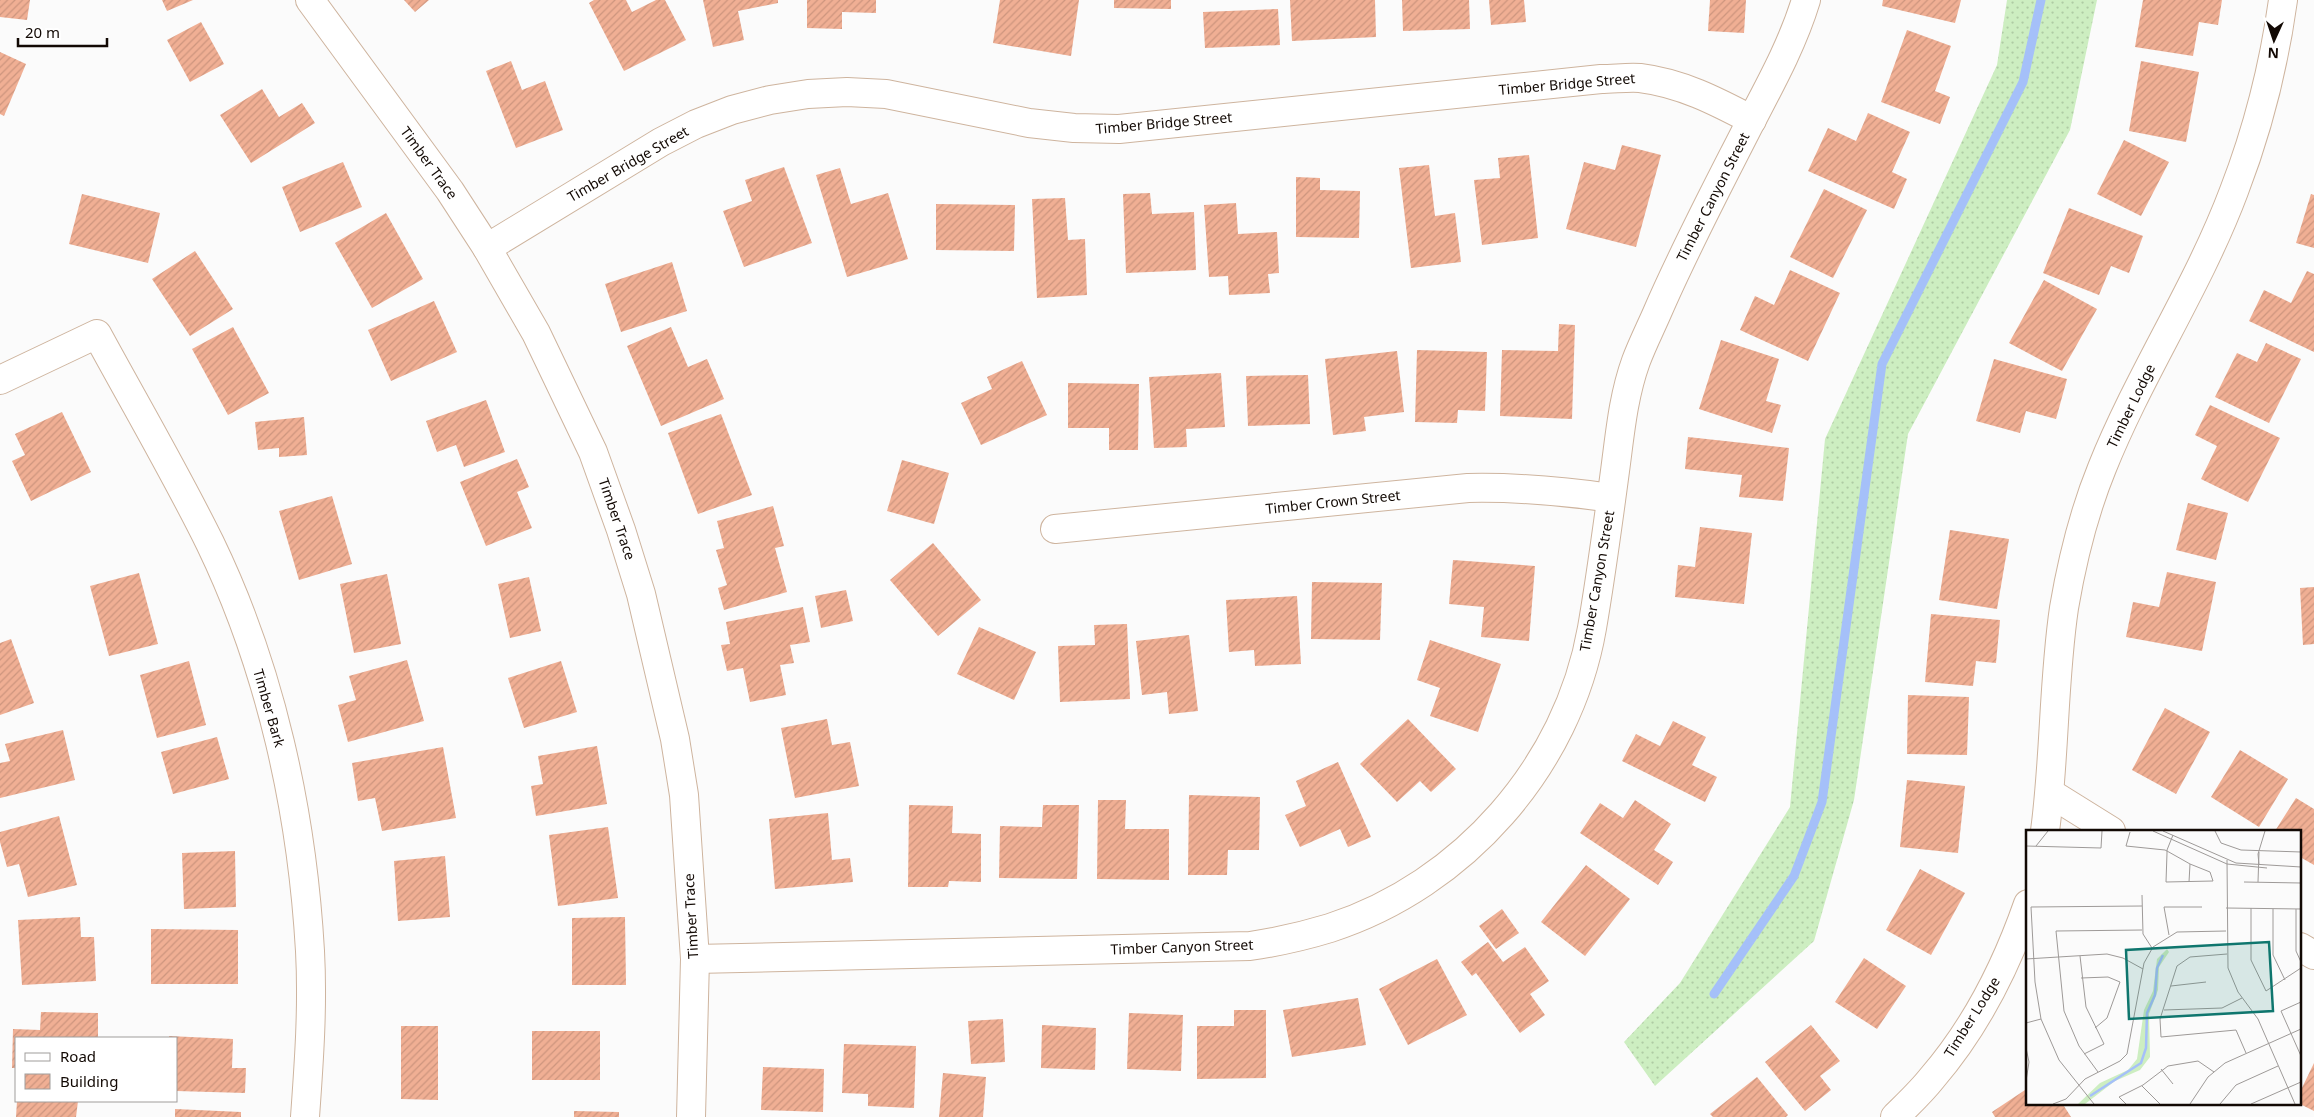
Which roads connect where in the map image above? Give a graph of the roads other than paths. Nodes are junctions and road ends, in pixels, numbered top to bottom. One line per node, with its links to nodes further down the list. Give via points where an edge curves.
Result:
1 (310, 0): 5 (street, Timber Trace, via 450,190)
2 (1806, 0): 4 (street, Timber Canyon Street, via 1786,54)
3 (2283, 0): 9 (street, Timber Lodge, via 2261,113 2234,192 2200,268 2130,404 2101,469 2079,538 2064,608)
4 (1752, 120): 5 (street, Timber Bridge Street, via 1676,84 1638,78 1601,79 1119,129 1029,123 886,94 808,94 760,102 696,124); 7 (street, Timber Canyon Street, via 1681,259 1636,362 1624,402)
5 (487, 248): 15 (street, Timber Trace, via 536,333 593,452 641,594 675,738 684,795)
6 (0, 380): 16 (street, Timber Bark, via 97,334 210,543 244,624 278,731 299,841 310,952)
7 (1611, 498): 8 (street, Timber Crown Street, via 1548,489 1468,488); 15 (street, Timber Canyon Street, via 1591,632 1581,673 1547,751 1525,787 1476,842 1443,869 1371,912 1298,937 1250,946)
8 (1055, 529)
9 (2050, 793): 10 (street, Timber Lodge); 11 (street)
10 (2046, 830)
11 (2109, 830)
12 (2026, 910): 18 (street, Timber Lodge, via 1992,990 1964,1035 1932,1078)
13 (2302, 948): 14 (street)
14 (2314, 955)
15 (695, 959): 17 (street, Timber Trace)
16 (305, 1117)
17 (691, 1117)
18 (1896, 1117)

